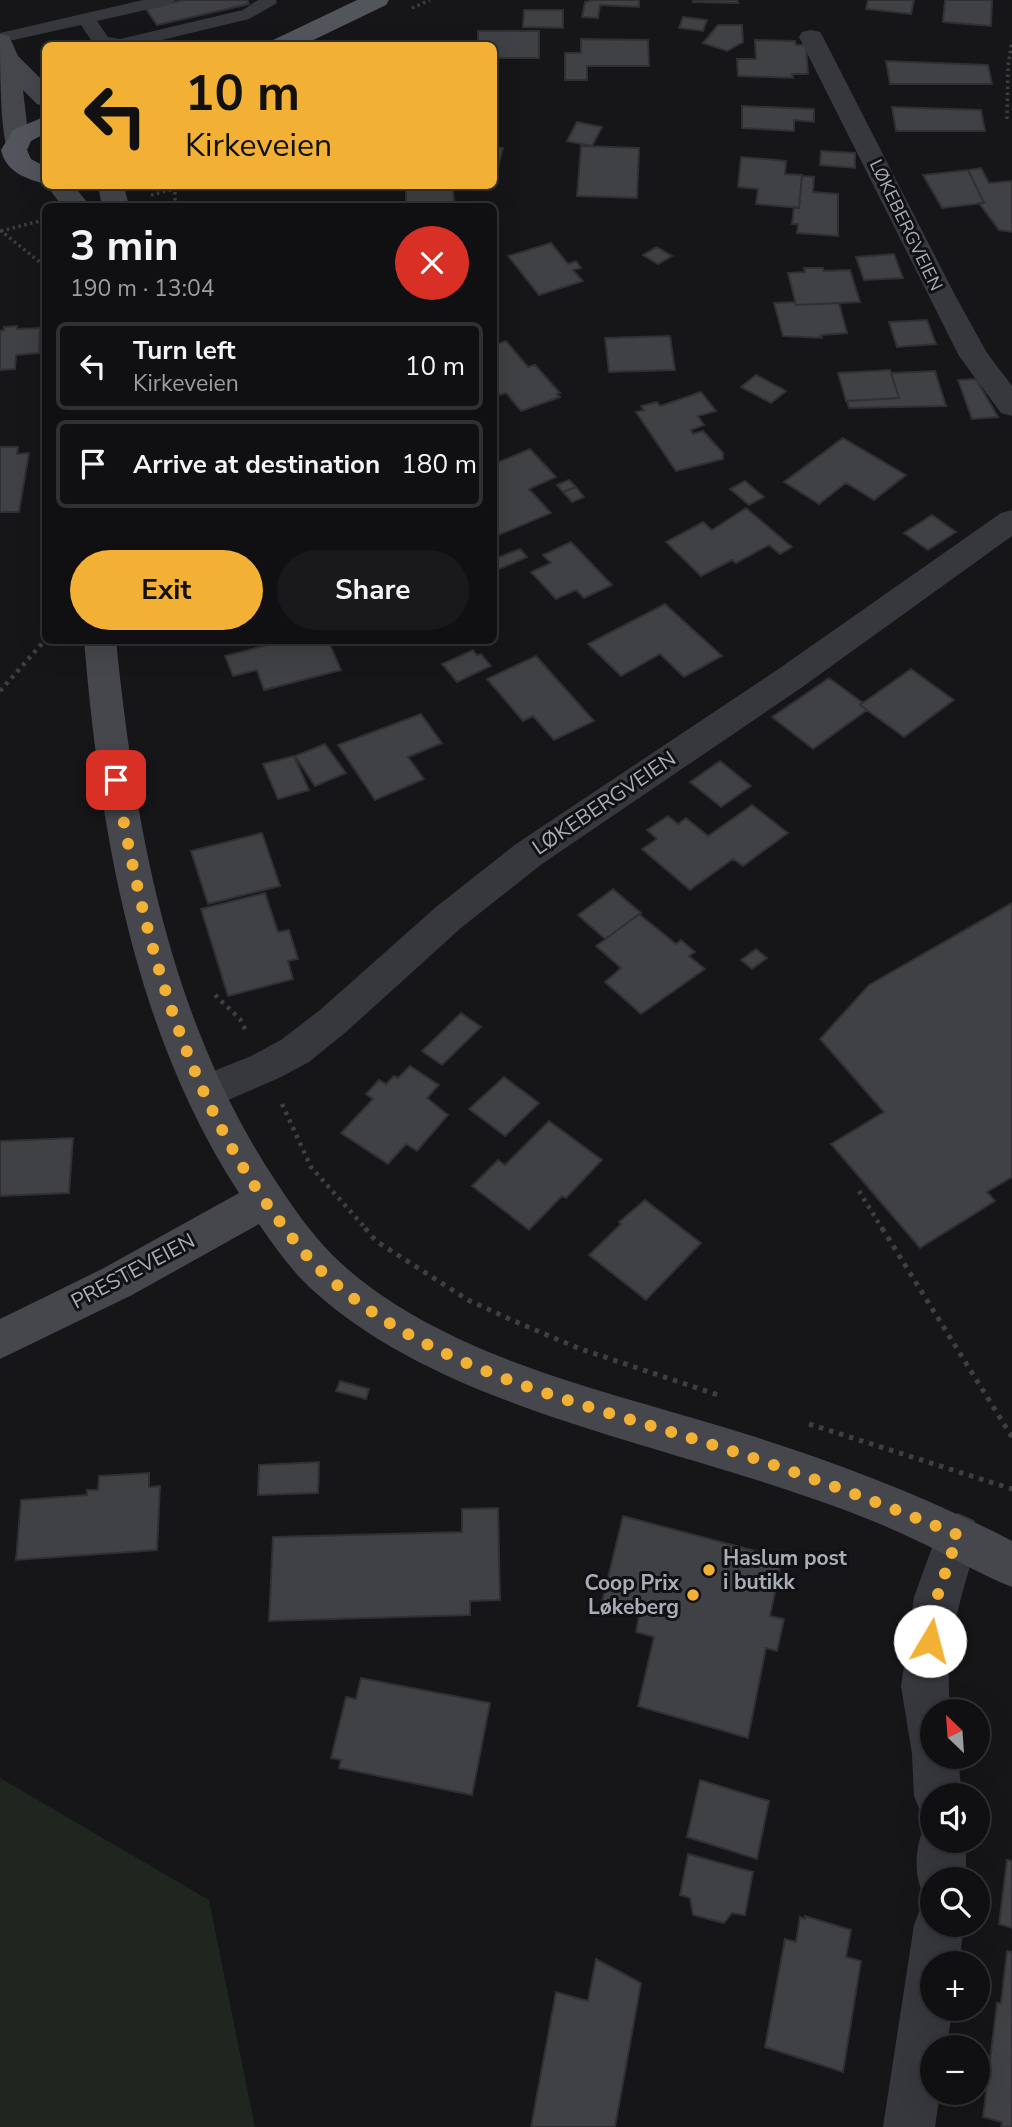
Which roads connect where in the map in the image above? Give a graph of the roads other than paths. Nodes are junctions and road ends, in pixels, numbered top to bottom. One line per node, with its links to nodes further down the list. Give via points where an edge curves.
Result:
1 (166, 0): 4 (lane)
2 (267, 0): 8 (lane, via 262,9 249,14)
3 (377, 0): 9 (main road)
4 (118, 5): 5 (lane)
5 (87, 20): 7 (lane); 10 (lane)
6 (811, 37): 19 (street, LØKEBERGVEIEN, via 974,356)
7 (102, 42)
8 (129, 42)
9 (289, 42)
10 (2, 46): 11 (main road); 13 (main road)
11 (42, 94)
12 (42, 126): 13 (main road, via 25,132)
13 (10, 148): 14 (main road, via 19,166)
14 (42, 175)
15 (42, 177): 16 (main road)
16 (11, 184)
17 (62, 189): 18 (main road)
18 (74, 203)
19 (1012, 406)
20 (1012, 520): 22 (street, LØKEBERGVEIEN, via 789,679 529,854 295,1051)
21 (100, 644): 22 (main road, via 127,842 162,977)
22 (205, 1092): 23 (main road)
23 (264, 1200): 24 (main road, PRESTEVEIEN, via 117,1282); 25 (main road, via 329,1278 375,1314 424,1343 569,1401 798,1472)
24 (0, 1339)
25 (958, 1535): 26 (main road); 27 (street, via 937,1597)
26 (1012, 1566)
27 (926, 1699)
28 (925, 2021): 29 (street)
29 (909, 2127)

